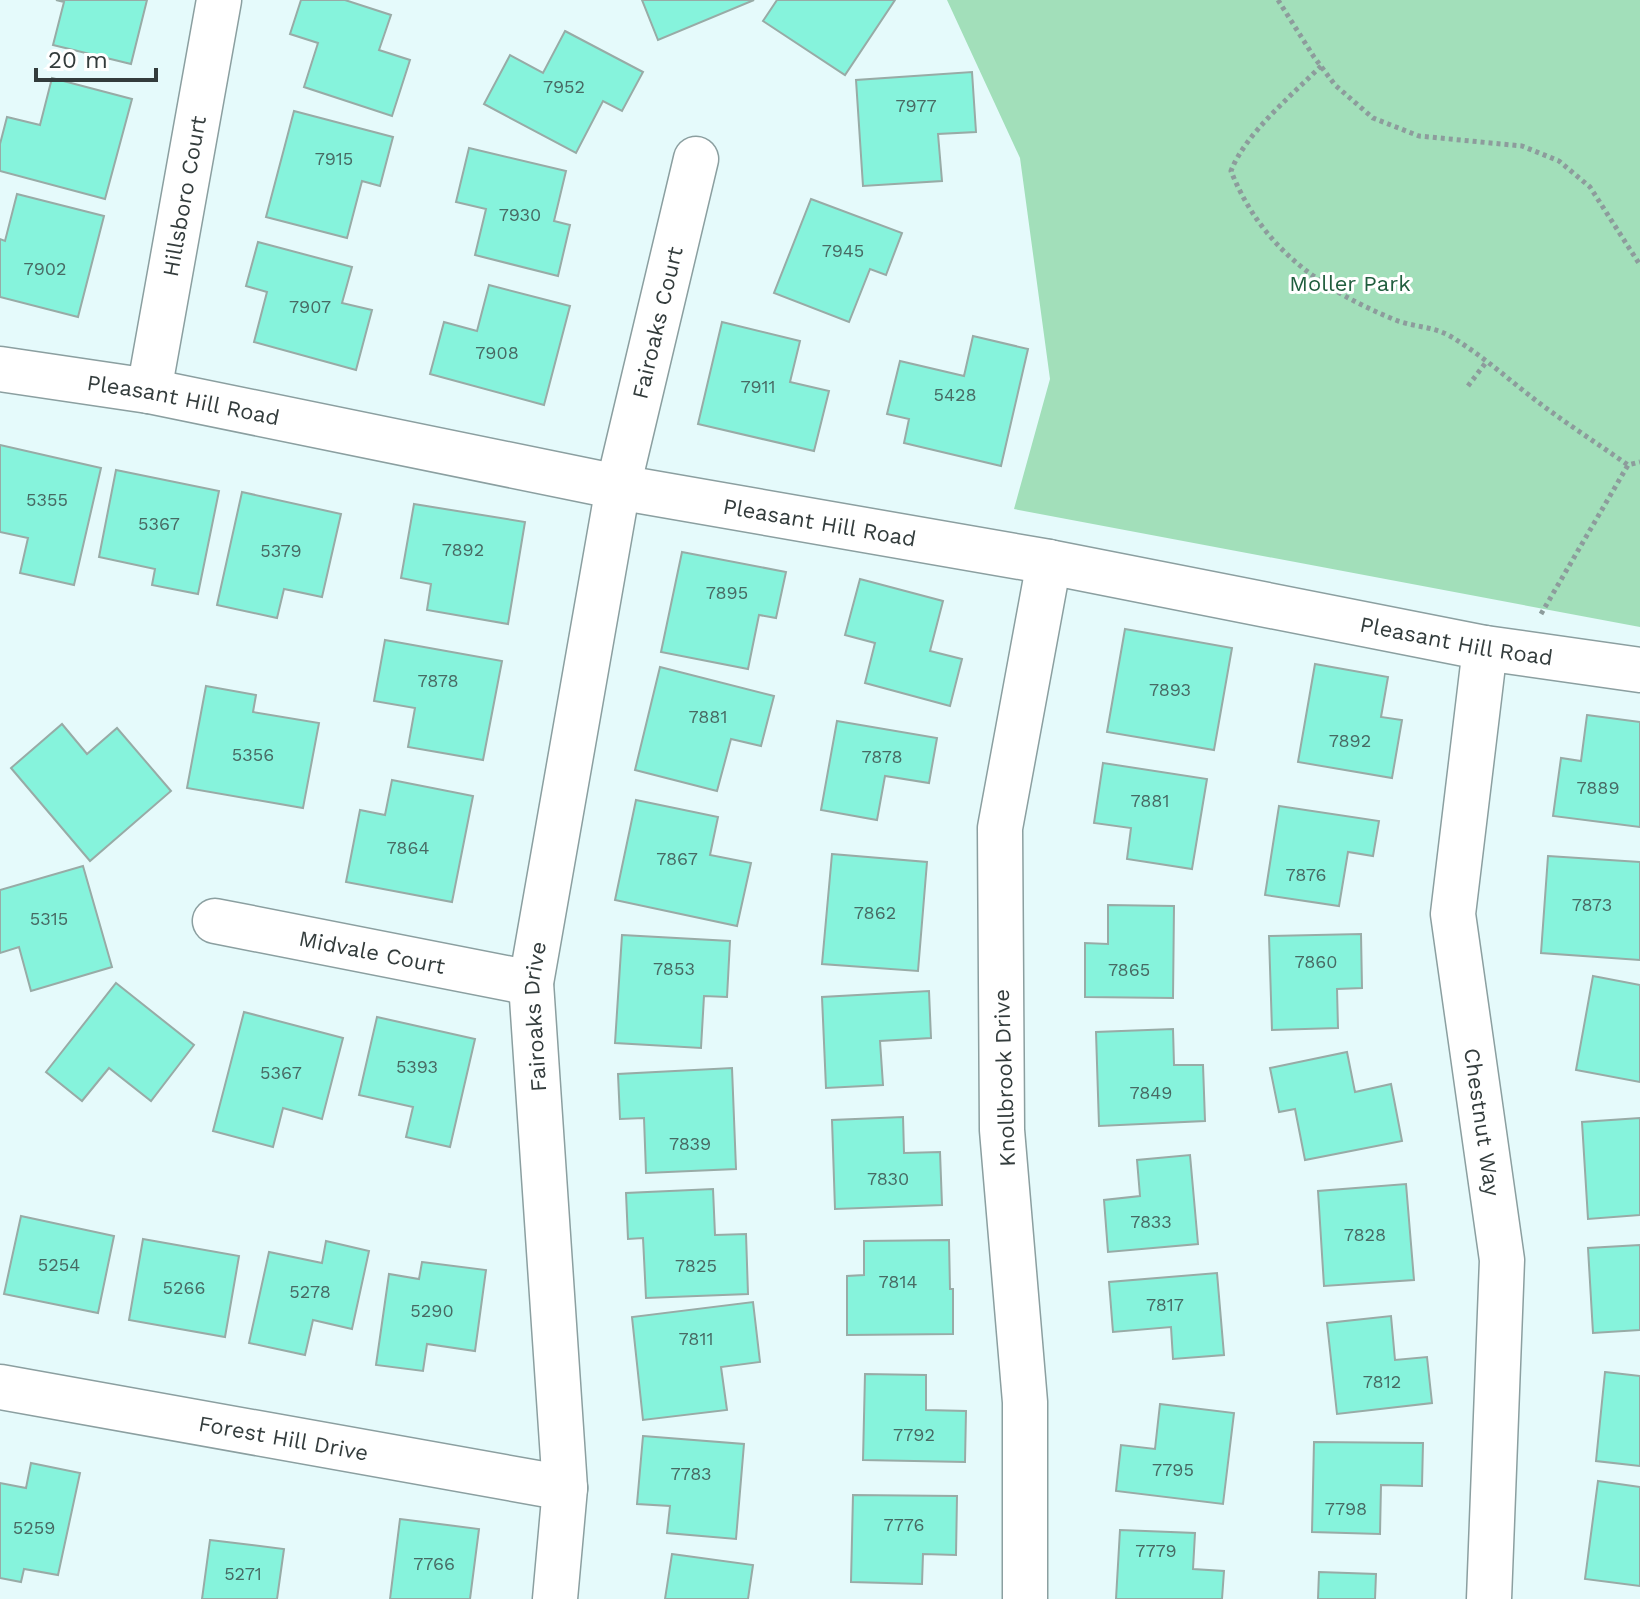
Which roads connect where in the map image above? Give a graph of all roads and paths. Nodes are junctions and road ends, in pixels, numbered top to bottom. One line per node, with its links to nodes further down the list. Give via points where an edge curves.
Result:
1 (219, 0): 9 (street, Hillsboro Court)
2 (1278, 0): 3 (path)
3 (1321, 66): 5 (path, via 1373,118 1419,136 1522,146 1559,161 1590,187); 6 (path, via 1236,158 1231,171 1237,186 1280,249 1301,268 1401,322 1440,330)
4 (696, 159): 12 (street, Fairoaks Court)
5 (1640, 265)
6 (1487, 361): 8 (path); 11 (path)
7 (0, 369): 9 (street, Pleasant Hill Road)
8 (1468, 386)
9 (149, 391): 12 (street, Pleasant Hill Road)
10 (1640, 462): 11 (path)
11 (1628, 465): 14 (path)
12 (618, 487): 13 (street, Pleasant Hill Road); 17 (street, Fairoaks Drive)
13 (1049, 562): 14 (street, Pleasant Hill Road); 21 (street, Knollbrook Drive, via 1000,828 1002,1130 1025,1402)
14 (1502, 651): 15 (street, Pleasant Hill Road); 22 (street, Chestnut Way, via 1453,914 1502,1260)
15 (1640, 670)
16 (215, 921): 17 (street, Midvale Court)
17 (531, 983): 19 (street, Fairoaks Drive)
18 (0, 1387): 19 (street, Forest Hill Drive)
19 (565, 1488): 20 (street, Fairoaks Drive)
20 (555, 1599)
21 (1025, 1599)
22 (1489, 1599)

